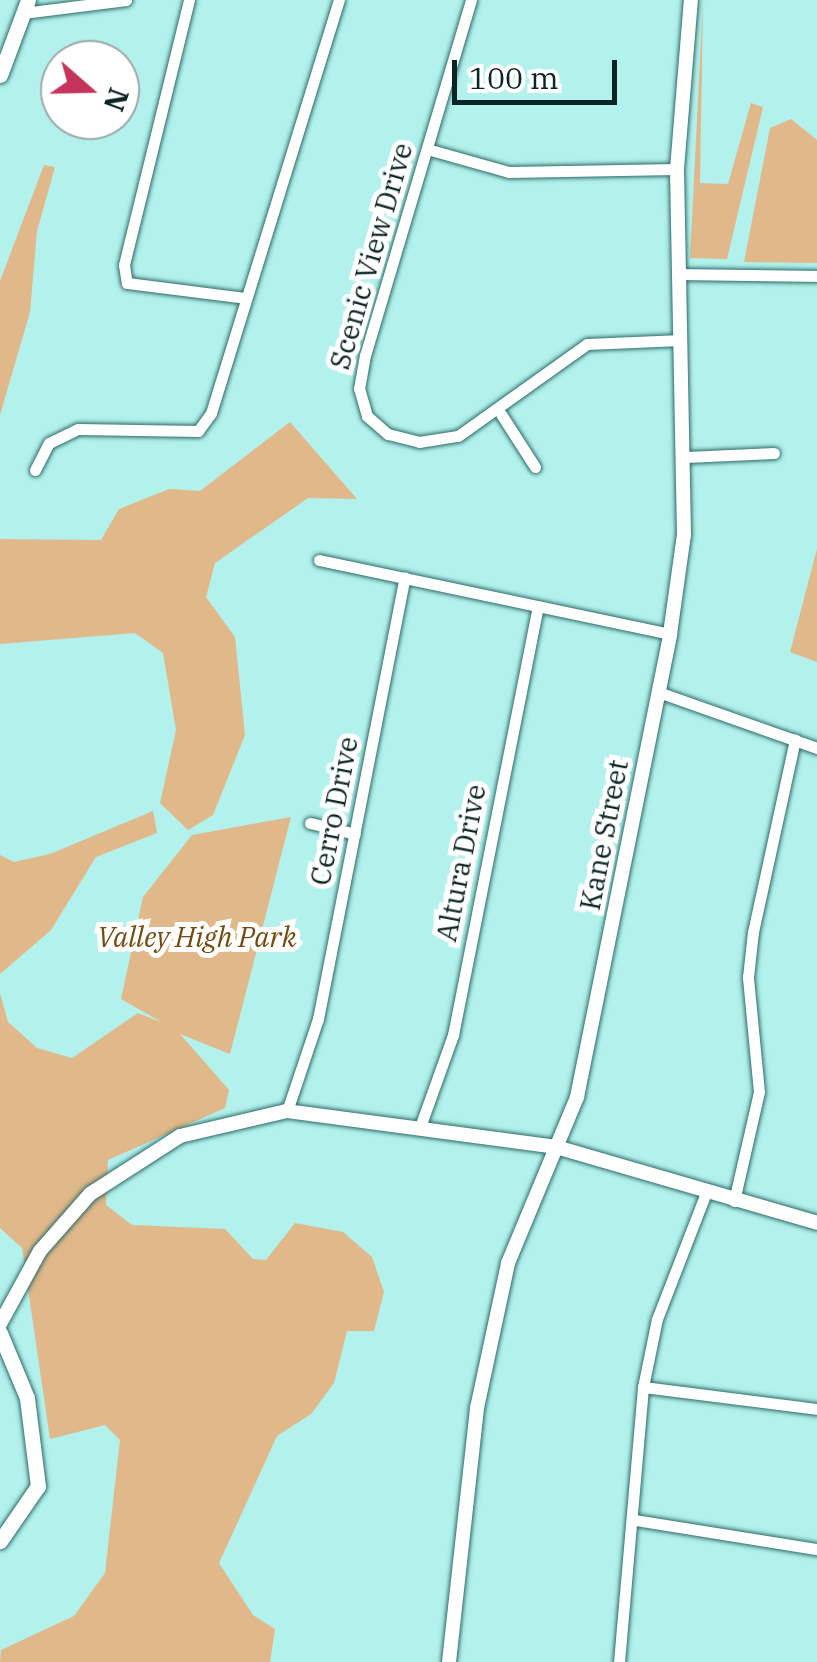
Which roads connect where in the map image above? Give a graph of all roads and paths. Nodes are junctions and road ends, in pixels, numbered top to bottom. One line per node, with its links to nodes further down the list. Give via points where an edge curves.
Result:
1 (126, 0): 6 (street)
2 (190, 0): 12 (street, via 124,265 127,283)
3 (338, 0): 12 (street)
4 (471, 0): 8 (street, Scenic View Drive)
5 (690, 0): 9 (street, Kane Street)
6 (25, 6): 7 (main road)
7 (0, 75)
8 (427, 148): 9 (street, via 509,172); 14 (street, Scenic View Drive, via 359,388 367,416 388,434 419,442 458,436)
9 (677, 169): 10 (street, Kane Street)
10 (680, 274): 11 (street); 13 (street, Kane Street)
11 (817, 276)
12 (245, 298): 18 (street, via 198,431 78,429 49,443)
13 (682, 340): 14 (street, Scenic View Drive, via 587,344 553,360); 16 (street, Kane Street)
14 (501, 414): 17 (street)
15 (774, 453): 16 (street)
16 (686, 457): 22 (street, Kane Street)
17 (535, 467)
18 (35, 470)
19 (318, 560): 20 (street)
20 (405, 578): 21 (street); 27 (street, Cerro Drive)
21 (538, 606): 22 (street); 29 (street, Altura Drive, via 453,1035)
22 (670, 634): 23 (street, Kane Street)
23 (658, 692): 24 (street); 30 (street, Kane Street, via 577,1098)
24 (795, 740): 25 (street); 32 (street, via 748,977 758,1092)
25 (817, 748)
26 (310, 823): 27 (street)
27 (355, 834): 28 (street, Cerro Drive, via 318,1018)
28 (287, 1110): 29 (street); 34 (street, via 180,1136 90,1194 40,1251)
29 (420, 1127): 30 (street)
30 (556, 1147): 31 (street); 41 (street, Kane Street, via 508,1263 481,1391)
31 (705, 1195): 32 (street); 36 (street, via 657,1319)
32 (734, 1200): 33 (street)
33 (817, 1222)
34 (0, 1324)
35 (0, 1333): 39 (main road, via 27,1398 38,1486)
36 (642, 1387): 37 (street); 38 (street, via 630,1472)
37 (817, 1409)
38 (635, 1520): 40 (street); 42 (street)
39 (0, 1541)
40 (817, 1549)
41 (449, 1662)
42 (618, 1662)

